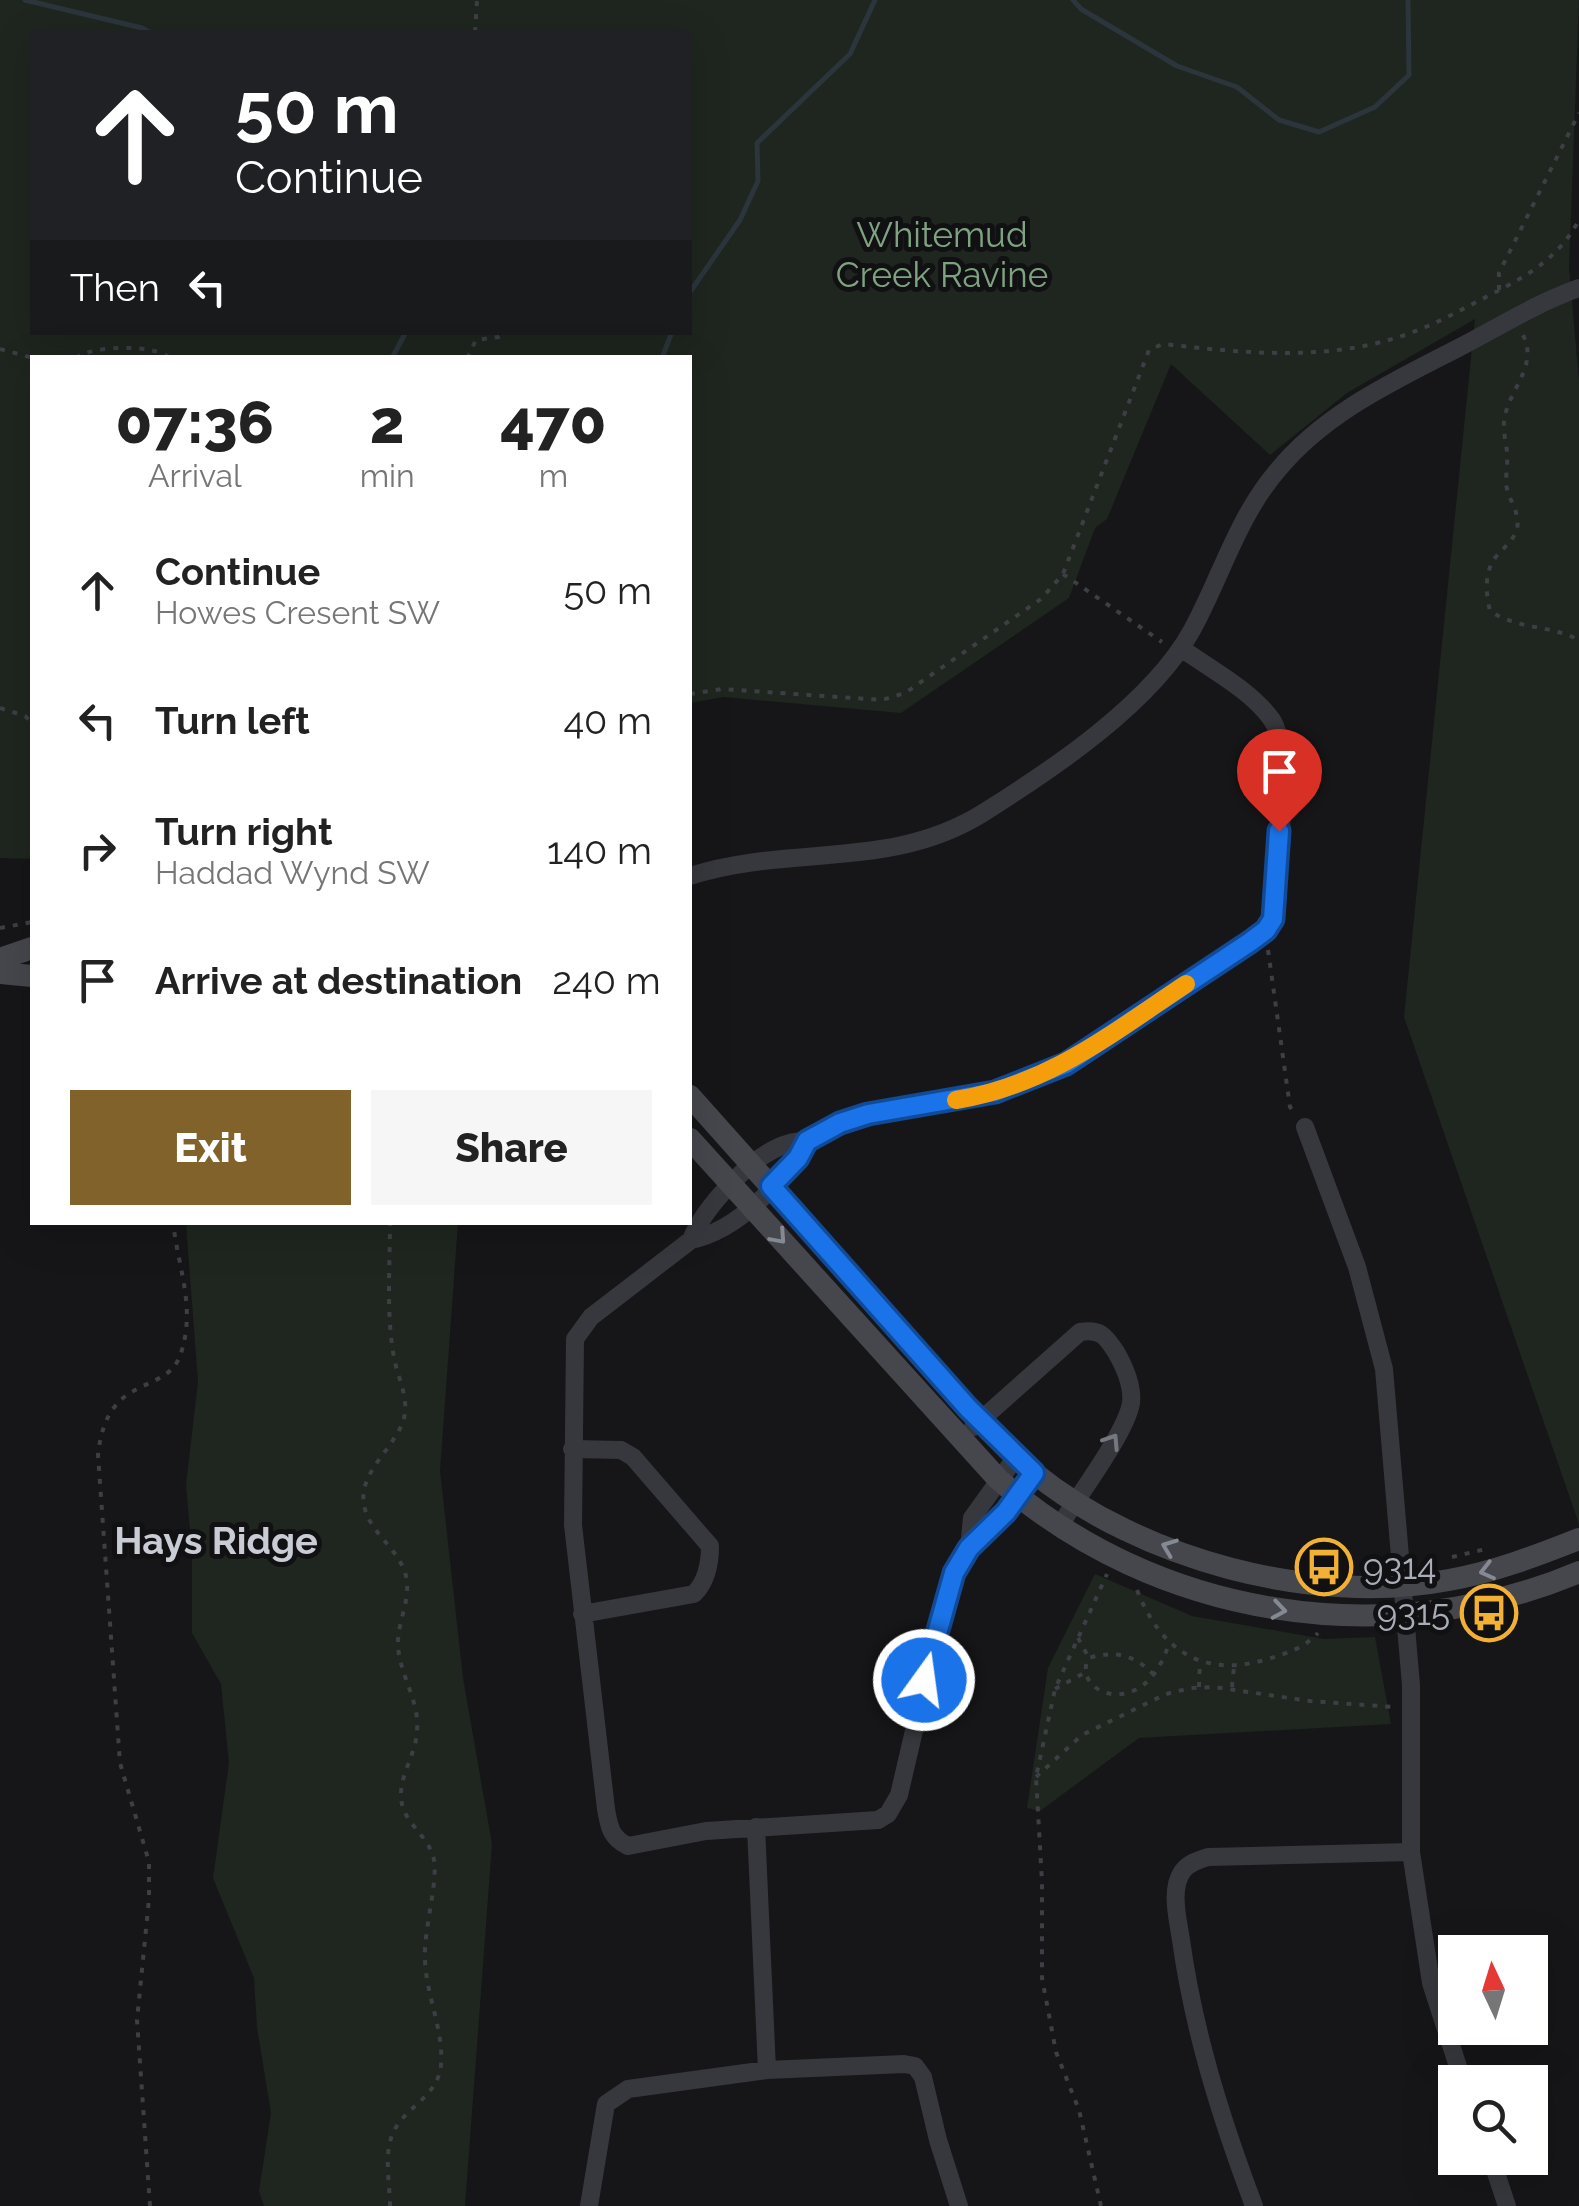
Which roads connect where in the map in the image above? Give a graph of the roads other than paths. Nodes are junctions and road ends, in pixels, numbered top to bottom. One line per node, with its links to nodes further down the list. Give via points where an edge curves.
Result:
1 (1579, 288): 2 (street, via 1361,400 1307,439 1250,508)
2 (1180, 651): 3 (street, via 1108,725 958,827 886,851 753,861); 11 (street, via 1259,705 1278,734 1276,904 1266,930 1066,1064 995,1092 868,1114)
3 (692, 876)
4 (30, 949): 5 (street)
5 (0, 959)
6 (0, 972): 7 (street)
7 (30, 976)
8 (692, 1098): 12 (street)
9 (1305, 1127): 29 (street, via 1377,1333)
10 (692, 1141): 13 (street)
11 (807, 1141): 12 (street, via 786,1144); 14 (street)
12 (752, 1164): 13 (street); 14 (street)
13 (732, 1184): 15 (street); 16 (street, via 698,1222)
14 (771, 1186): 15 (street); 17 (street)
15 (752, 1207): 16 (street, via 712,1236); 18 (street, one-way to 18)
16 (692, 1240): 19 (street, via 581,1328)
17 (980, 1421): 18 (street); 20 (street); 24 (street, one-way to 17, via 1132,1400 1106,1336 1080,1332)
18 (960, 1438): 22 (street)
19 (572, 1449): 30 (street); 30 (street, via 633,1457 710,1546 706,1574 694,1594)
20 (1016, 1457): 21 (street); 22 (street)
21 (1034, 1473): 23 (street); 24 (street)
22 (998, 1479): 23 (street); 27 (street, via 972,1518)
23 (1019, 1497): 25 (street); 27 (street)
24 (1076, 1500): 25 (street); 29 (street, one-way to 24, via 1330,1585 1232,1568 1125,1530)
25 (1060, 1524): 31 (street, one-way to 31, via 1186,1588 1302,1614)
26 (1579, 1538): 29 (street, one-way to 29, via 1518,1563)
27 (969, 1548): 32 (street, via 944,1602 899,1794 888,1814)
28 (1579, 1572): 31 (street, via 1491,1602)
29 (1402, 1585): 31 (street)
30 (582, 1614): 32 (street, via 606,1808 616,1840 628,1846)
31 (1404, 1614): 33 (street, via 1412,1709)
32 (756, 1827): 35 (street)
33 (1410, 1852): 34 (street, via 1431,1982); 39 (street, via 1208,1857 1181,1873 1176,1906 1188,1990 1219,2112)
34 (1458, 2065)
35 (767, 2070): 37 (street, via 615,2094 601,2121); 38 (street, via 914,2066 923,2077)
36 (1497, 2175): 40 (street)
37 (589, 2206)
38 (959, 2206)
39 (1254, 2206)
40 (1507, 2206)

